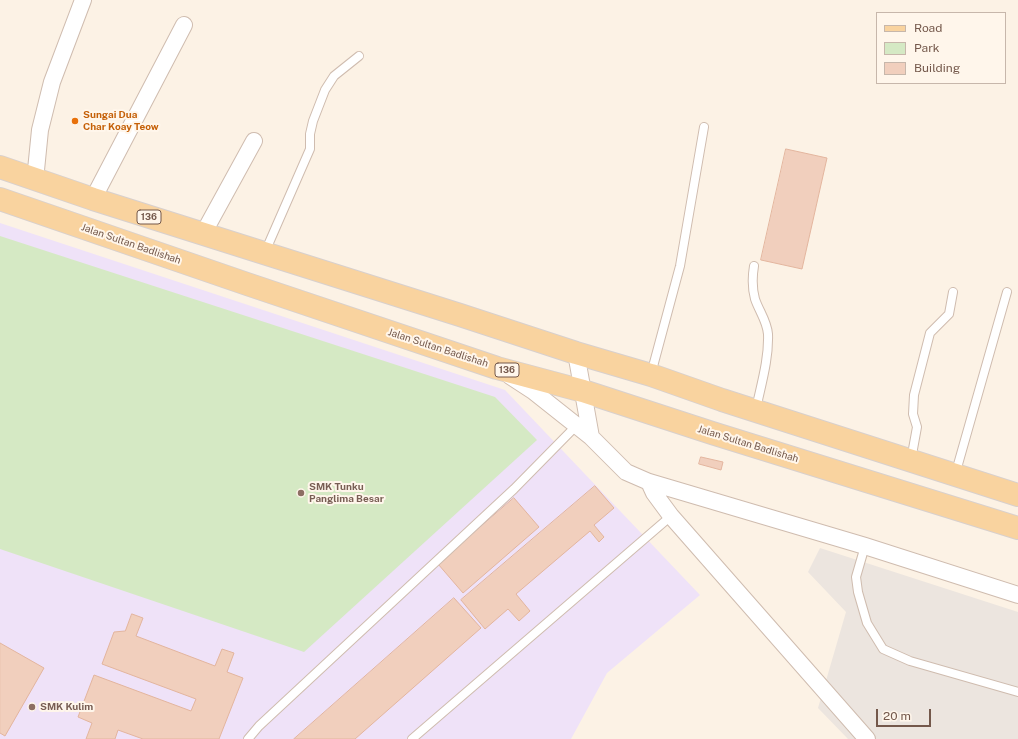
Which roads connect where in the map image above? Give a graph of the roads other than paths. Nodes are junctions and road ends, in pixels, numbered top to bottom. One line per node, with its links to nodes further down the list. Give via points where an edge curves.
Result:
1 (83, 0): 7 (street, via 52,82 40,130)
2 (184, 25): 8 (street)
3 (359, 56): 11 (lane, via 334,76 325,90 313,121 310,149)
4 (704, 127): 17 (lane, via 680,266)
5 (254, 141): 10 (street)
6 (0, 168): 7 (main road, 136)
7 (35, 180): 8 (main road, 136)
8 (93, 198): 10 (main road, 136)
9 (0, 199): 16 (main road, Jalan Sultan Badlishah / 136)
10 (204, 234): 11 (main road, 136)
11 (264, 253): 15 (main road, 136)
12 (754, 266): 19 (lane, via 752,282 768,334 765,367)
13 (953, 292): 22 (lane, via 949,314 930,333 914,395 913,414 917,427)
14 (1007, 292): 23 (lane)
15 (576, 353): 17 (main road, 136); 18 (street)
16 (497, 368): 18 (main road, Jalan Sultan Badlishah / 136); 20 (street, via 533,391)
17 (651, 375): 19 (main road, 136)
18 (583, 391): 21 (street); 27 (main road, Jalan Sultan Badlishah / 136)
19 (755, 410): 22 (main road, 136)
20 (576, 426): 21 (street); 31 (lane, via 514,489 265,720)
21 (591, 437): 24 (street, via 626,472)
22 (911, 460): 23 (main road, 136)
23 (955, 475): 25 (main road, 136)
24 (649, 482): 26 (street); 28 (street)
25 (1018, 496)
26 (671, 516): 32 (lane); 33 (street)
27 (1018, 528)
28 (864, 546): 29 (street); 30 (lane, via 856,577 858,592 867,623 882,649 910,661)
29 (1018, 595)
30 (1018, 692)
31 (248, 739)
32 (412, 739)
33 (867, 739)

